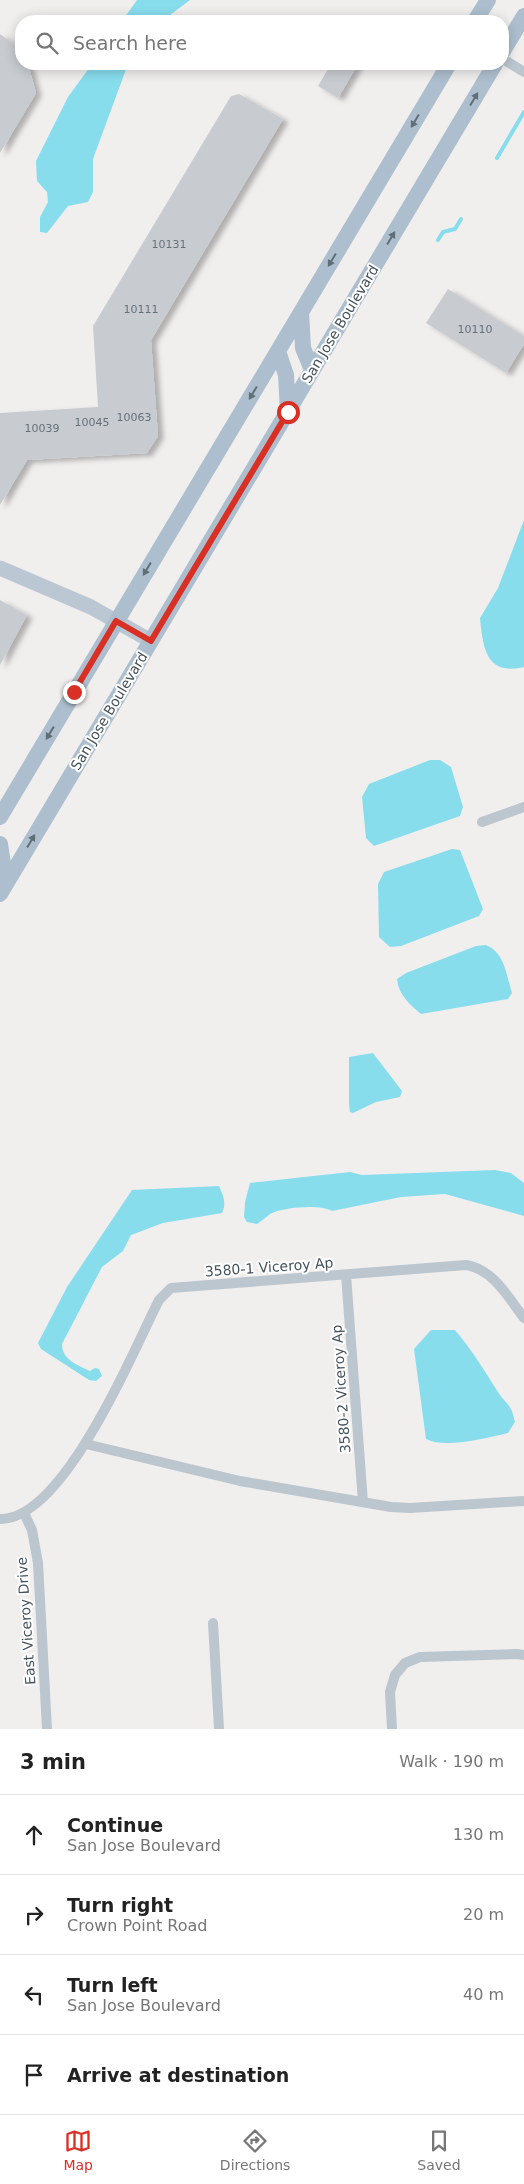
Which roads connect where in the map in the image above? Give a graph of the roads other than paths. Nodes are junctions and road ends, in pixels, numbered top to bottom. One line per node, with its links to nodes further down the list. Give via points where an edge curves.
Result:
1 (488, 0): 2 (main road)
2 (479, 15)
3 (524, 16): 4 (main road)
4 (509, 41)
5 (509, 63): 8 (street)
6 (445, 70): 9 (main road, one-way to 9)
7 (491, 70): 11 (main road, San Jose Boulevard, one-way to 7)
8 (524, 72)
9 (301, 312): 10 (main road); 11 (main road, via 303,348)
10 (278, 351): 12 (main road, via 286,375); 14 (main road, one-way to 14)
11 (312, 370): 12 (main road, San Jose Boulevard)
12 (288, 412): 15 (main road, San Jose Boulevard)
13 (0, 568): 14 (street)
14 (116, 621): 15 (street); 17 (main road, one-way to 17)
15 (151, 641): 20 (main road, San Jose Boulevard, one-way to 15)
16 (524, 807): 18 (street)
17 (0, 817)
18 (482, 822)
19 (0, 844): 20 (main road)
20 (3, 888)
21 (346, 1275): 22 (street, 3580-1 Viceroy Ap, via 466,1265 479,1267); 23 (street, 3580-1 Viceroy Ap, via 171,1288 159,1300); 25 (street, 3580-2 Viceroy Ap)
22 (524, 1318)
23 (86, 1444): 25 (street, via 240,1481); 26 (street, 3580-1 Viceroy Ap, via 57,1482)
24 (524, 1501): 25 (street, via 410,1508)
25 (363, 1502)
26 (24, 1513): 27 (street); 30 (street, East Viceroy Drive, via 32,1530 38,1563)
27 (0, 1519)
28 (213, 1624): 31 (street)
29 (524, 1656): 32 (street, via 420,1657 405,1663 395,1675 390,1692)
30 (47, 1729)
31 (219, 1729)
32 (392, 1729)

